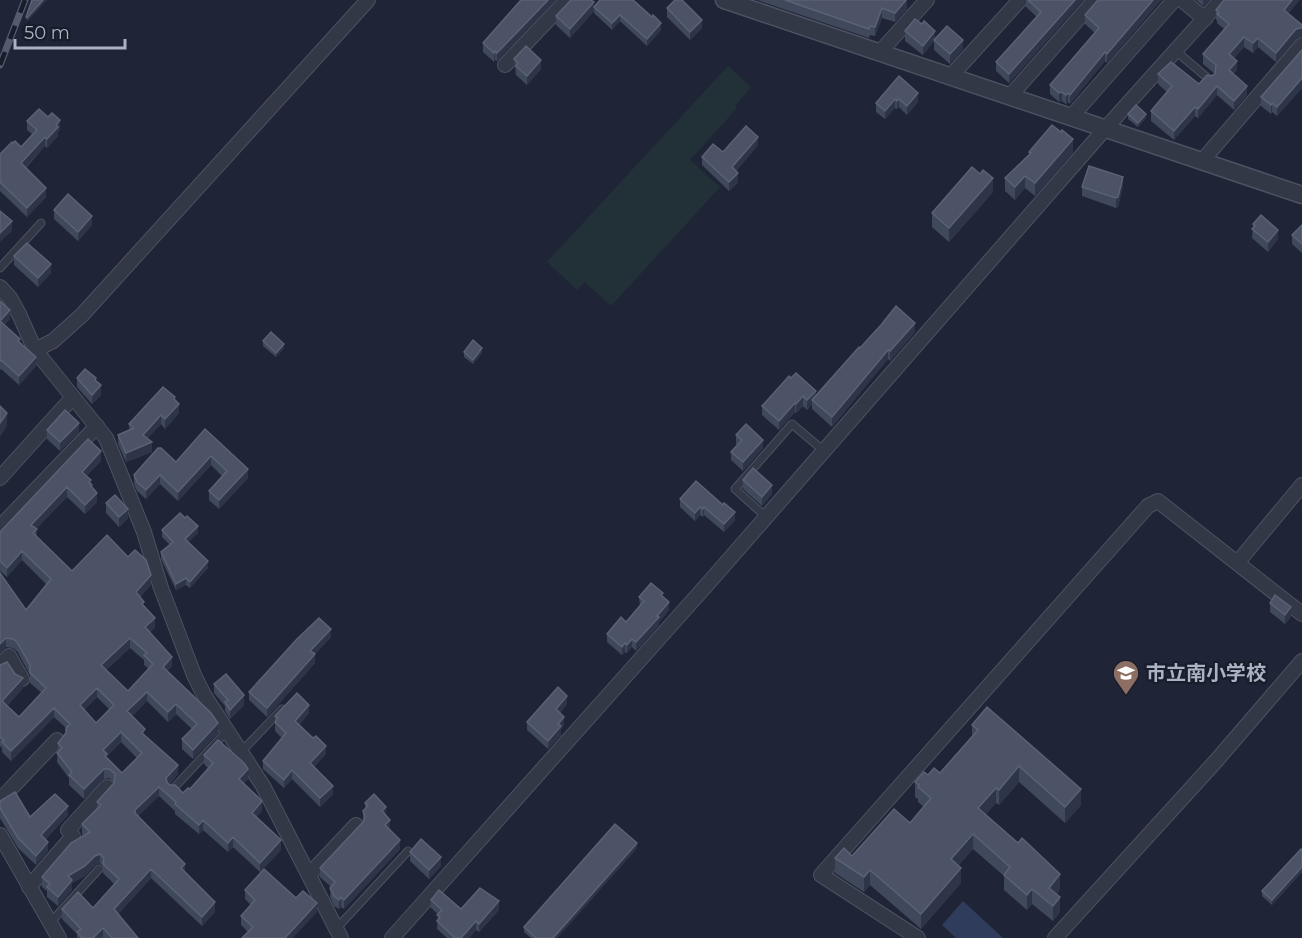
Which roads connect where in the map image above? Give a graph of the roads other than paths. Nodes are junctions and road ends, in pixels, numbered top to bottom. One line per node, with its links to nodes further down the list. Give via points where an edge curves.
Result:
1 (368, 0): 25 (street, via 82,315 53,341)
2 (567, 0): 14 (street)
3 (724, 0): 12 (street)
4 (927, 0): 12 (street)
5 (1020, 0): 15 (street)
6 (1095, 0): 17 (street)
7 (1174, 0): 18 (street)
8 (1182, 0): 10 (street)
9 (1221, 0): 10 (street)
10 (1205, 19): 13 (street)
11 (1302, 45): 20 (street)
12 (880, 52): 15 (street)
13 (1177, 52): 16 (lane); 19 (street)
14 (505, 65)
15 (950, 77): 17 (street)
16 (1209, 80)
17 (1010, 96): 18 (street)
18 (1071, 117): 19 (street)
19 (1105, 129): 20 (street); 28 (street)
20 (1202, 160): 21 (street)
21 (1302, 195)
22 (40, 223): 23 (lane)
23 (0, 268)
24 (0, 287): 25 (street, via 10,297)
25 (35, 350): 26 (street)
26 (73, 397): 27 (street); 29 (street)
27 (97, 426): 32 (street); 39 (street, via 106,438 144,532 185,655)
28 (824, 451): 31 (street); 31 (lane, via 792,424 735,489)
29 (0, 478)
30 (1302, 485): 33 (street)
31 (766, 517): 54 (street)
32 (0, 528)
33 (1238, 562): 34 (street); 55 (street, via 1158,501 1148,506 821,875)
34 (1302, 614)
35 (1302, 661): 56 (street)
36 (0, 666): 37 (street, via 9,656)
37 (22, 679)
38 (291, 699): 41 (lane)
39 (227, 731): 41 (street); 43 (lane)
40 (57, 740): 44 (street)
41 (242, 751): 49 (street)
42 (107, 787): 50 (street, via 68,830 73,836)
43 (172, 790)
44 (0, 800)
45 (356, 825): 49 (street)
46 (1, 839): 50 (street)
47 (408, 851): 52 (lane)
48 (99, 869): 51 (lane)
49 (309, 875): 52 (street)
50 (29, 887): 51 (street)
51 (50, 923): 53 (street)
52 (339, 933)
53 (59, 938)
54 (392, 938)
55 (918, 938)
56 (1055, 938)

